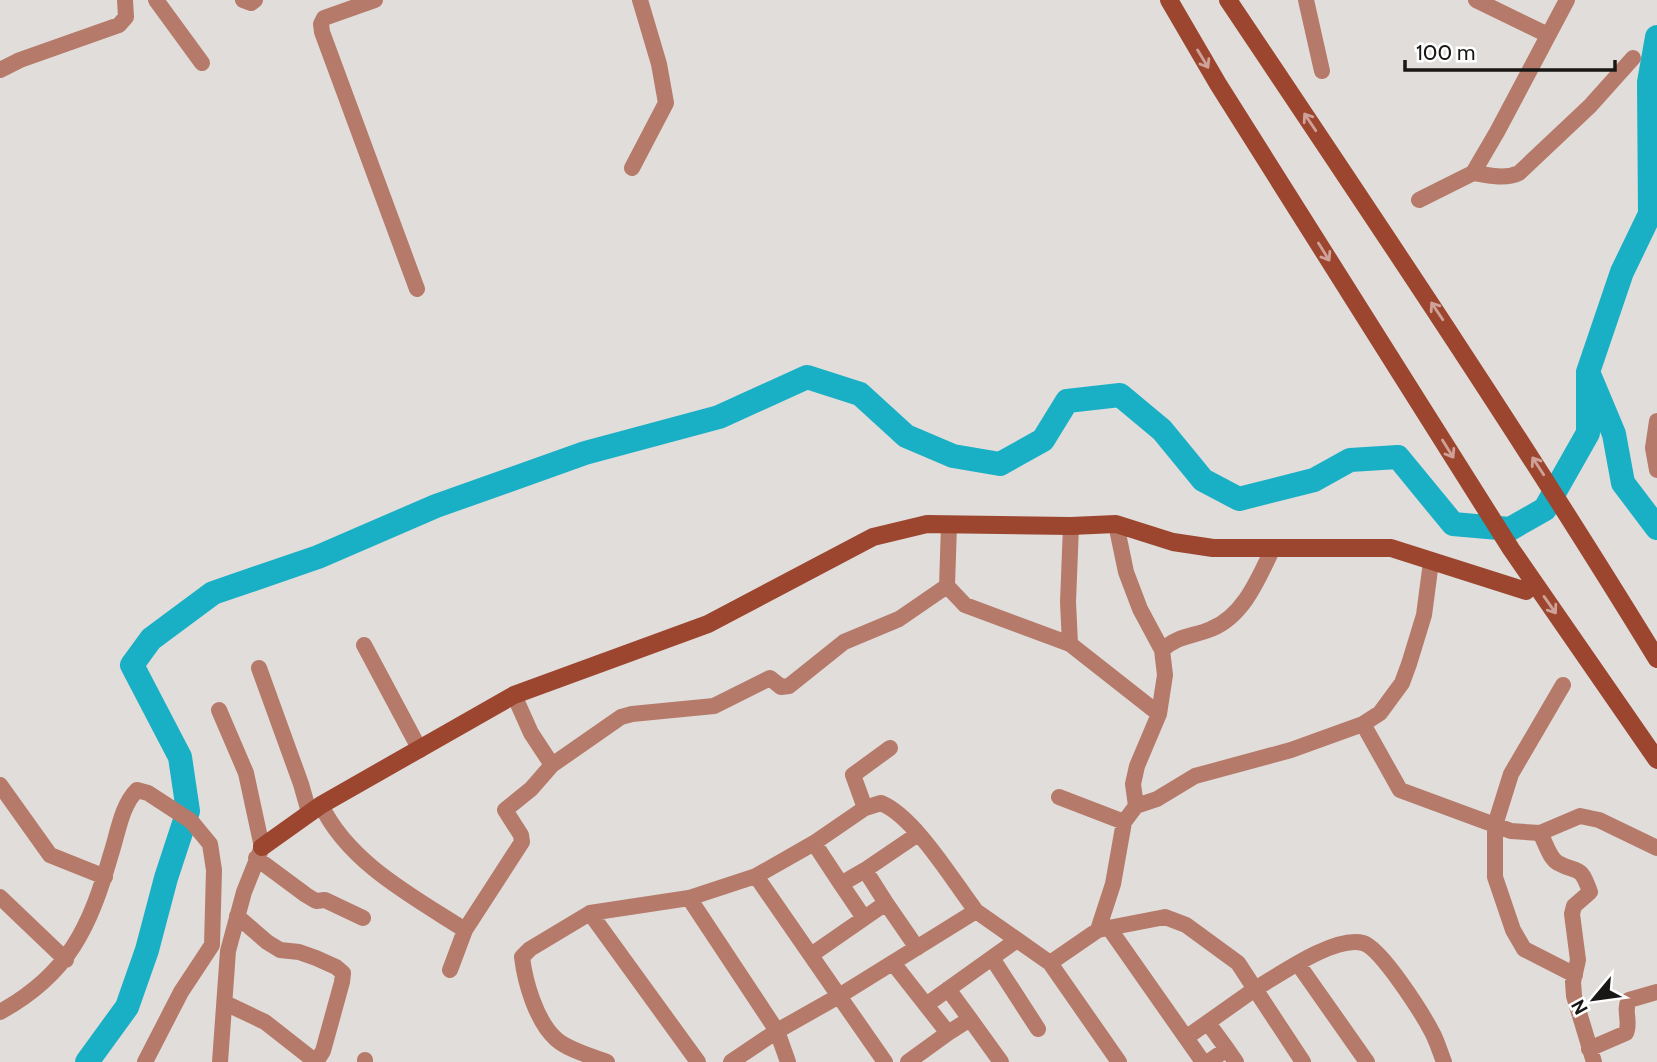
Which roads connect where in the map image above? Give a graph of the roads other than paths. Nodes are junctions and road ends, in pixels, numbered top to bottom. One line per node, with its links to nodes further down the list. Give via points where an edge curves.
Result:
1 (125, 0): 15 (street, via 126,16 119,25)
2 (156, 0): 14 (street)
3 (243, 0): 4 (street)
4 (256, 0)
5 (375, 0): 20 (street, via 324,18 322,32)
6 (640, 0): 17 (street, via 666,103)
7 (1169, 0): 42 (main road, one-way to 42, via 1217,84 1511,549)
8 (1228, 0): 33 (main road, one-way to 8, via 1475,368)
9 (1306, 0): 16 (street)
10 (1476, 0): 12 (street)
11 (1567, 0): 12 (street)
12 (1548, 35): 18 (street)
13 (1633, 58): 18 (street, via 1519,173 1501,177)
14 (202, 63)
15 (0, 70)
16 (1322, 71)
17 (632, 168)
18 (1473, 173): 19 (street)
19 (1419, 200)
20 (417, 289)
21 (1657, 421): 22 (street, via 1653,448)
22 (1657, 470)
23 (1116, 524): 25 (main road); 26 (main road, via 1213,548); 32 (street, via 1126,572)
24 (949, 525): 25 (main road); 28 (street); 36 (main road, via 928,524 873,537 708,624)
25 (1071, 526): 30 (street)
26 (1273, 548): 27 (main road, via 1391,548); 32 (street, via 1251,593 1232,614 1220,625 1173,640)
27 (1431, 562): 29 (main road); 39 (street, via 1424,615 1402,682 1380,713)
28 (947, 586): 30 (street, via 965,605); 43 (street, via 899,619 845,642 789,687 769,678 714,706 621,717)
29 (1525, 591)
30 (1070, 644): 38 (street)
31 (364, 645): 41 (street)
32 (1162, 650): 38 (street, via 1165,676)
33 (1657, 659)
34 (259, 668): 47 (street, via 301,784)
35 (1563, 685): 50 (street, via 1511,774)
36 (514, 695): 41 (main road); 43 (street, via 530,733)
37 (219, 710): 55 (street, via 246,773)
38 (1159, 714): 46 (street, via 1137,766 1133,784)
39 (1363, 724): 46 (street, via 1291,750 1195,776); 50 (street, via 1401,790)
40 (890, 748): 48 (street, via 853,775)
41 (420, 750): 47 (main road)
42 (1657, 761)
43 (552, 765): 69 (street, via 505,810 522,842)
44 (0, 785): 58 (street, via 50,855)
45 (1059, 797): 49 (street)
46 (1136, 806): 49 (street)
47 (315, 808): 55 (main road); 69 (street, via 355,852 389,880)
48 (864, 808): 52 (street, via 881,803 894,808); 53 (street)
49 (1124, 822): 68 (street)
50 (1495, 825): 51 (street); 80 (street, via 1495,877 1513,930 1524,949)
51 (1540, 833): 54 (street, via 1580,816 1599,820); 80 (street, via 1554,859 1579,870 1590,890 1572,914 1578,960)
52 (918, 834): 56 (street); 63 (street)
53 (814, 843): 57 (street); 59 (street)
54 (1657, 848)
55 (259, 852): 65 (street); 66 (street, via 306,895)
56 (865, 870): 59 (street); 62 (street)
57 (756, 876): 61 (street); 73 (street)
58 (105, 877): 71 (street, via 125,808 137,790 148,793 191,821 210,844); 75 (street, via 85,928)
59 (841, 884): 67 (street)
60 (0, 897): 75 (street)
61 (689, 898): 64 (street); 91 (street)
62 (886, 903): 67 (street); 72 (street)
63 (976, 911): 70 (street); 72 (street)
64 (590, 913): 98 (street, via 530,949 522,957 524,978 533,1003 556,1039); 99 (street)
65 (237, 916): 71 (street); 85 (street, via 280,950 299,951 336,967 343,973 342,982 316,1062 265,1022)
66 (363, 918)
67 (864, 918): 73 (street)
68 (1103, 929): 77 (street); 82 (street, via 1166,917 1186,925 1238,963); 93 (street)
69 (465, 930): 79 (street)
70 (1017, 940): 74 (street); 77 (street)
71 (220, 948): 85 (street); 96 (street, via 181,992)
72 (917, 948): 76 (street)
73 (811, 955): 84 (street)
74 (992, 958): 81 (street); 90 (street)
75 (66, 960): 87 (street)
76 (893, 963): 84 (street); 86 (street)
77 (1050, 963): 105 (street)
78 (1298, 964): 82 (street); 108 (street); 109 (street, via 1346,943 1363,943 1379,953 1433,1033)
79 (450, 970)
80 (1575, 975): 95 (street, via 1574,996)
81 (948, 989): 86 (street); 88 (street)
82 (1255, 989): 89 (street); 107 (street)
83 (1657, 992): 95 (street, via 1629,1000 1626,1032)
84 (839, 996): 91 (street); 102 (street)
85 (225, 1003): 97 (street)
86 (926, 1005): 92 (street)
87 (0, 1012)
88 (970, 1019): 92 (street); 104 (street)
89 (1208, 1023): 93 (street); 94 (street)
90 (1038, 1029)
91 (778, 1031): 100 (street); 101 (street)
92 (948, 1032): 103 (street)
93 (1187, 1037): 106 (street)
94 (1231, 1056): 106 (street)
95 (1592, 1056)
96 (145, 1062)
97 (220, 1062)
98 (607, 1062)
99 (698, 1062)
100 (731, 1062)
101 (788, 1062)
102 (885, 1062)
103 (908, 1062)
104 (1001, 1062)
105 (1119, 1062)
106 (1206, 1062)
107 (1303, 1062)
108 (1367, 1062)
109 (1444, 1062)

